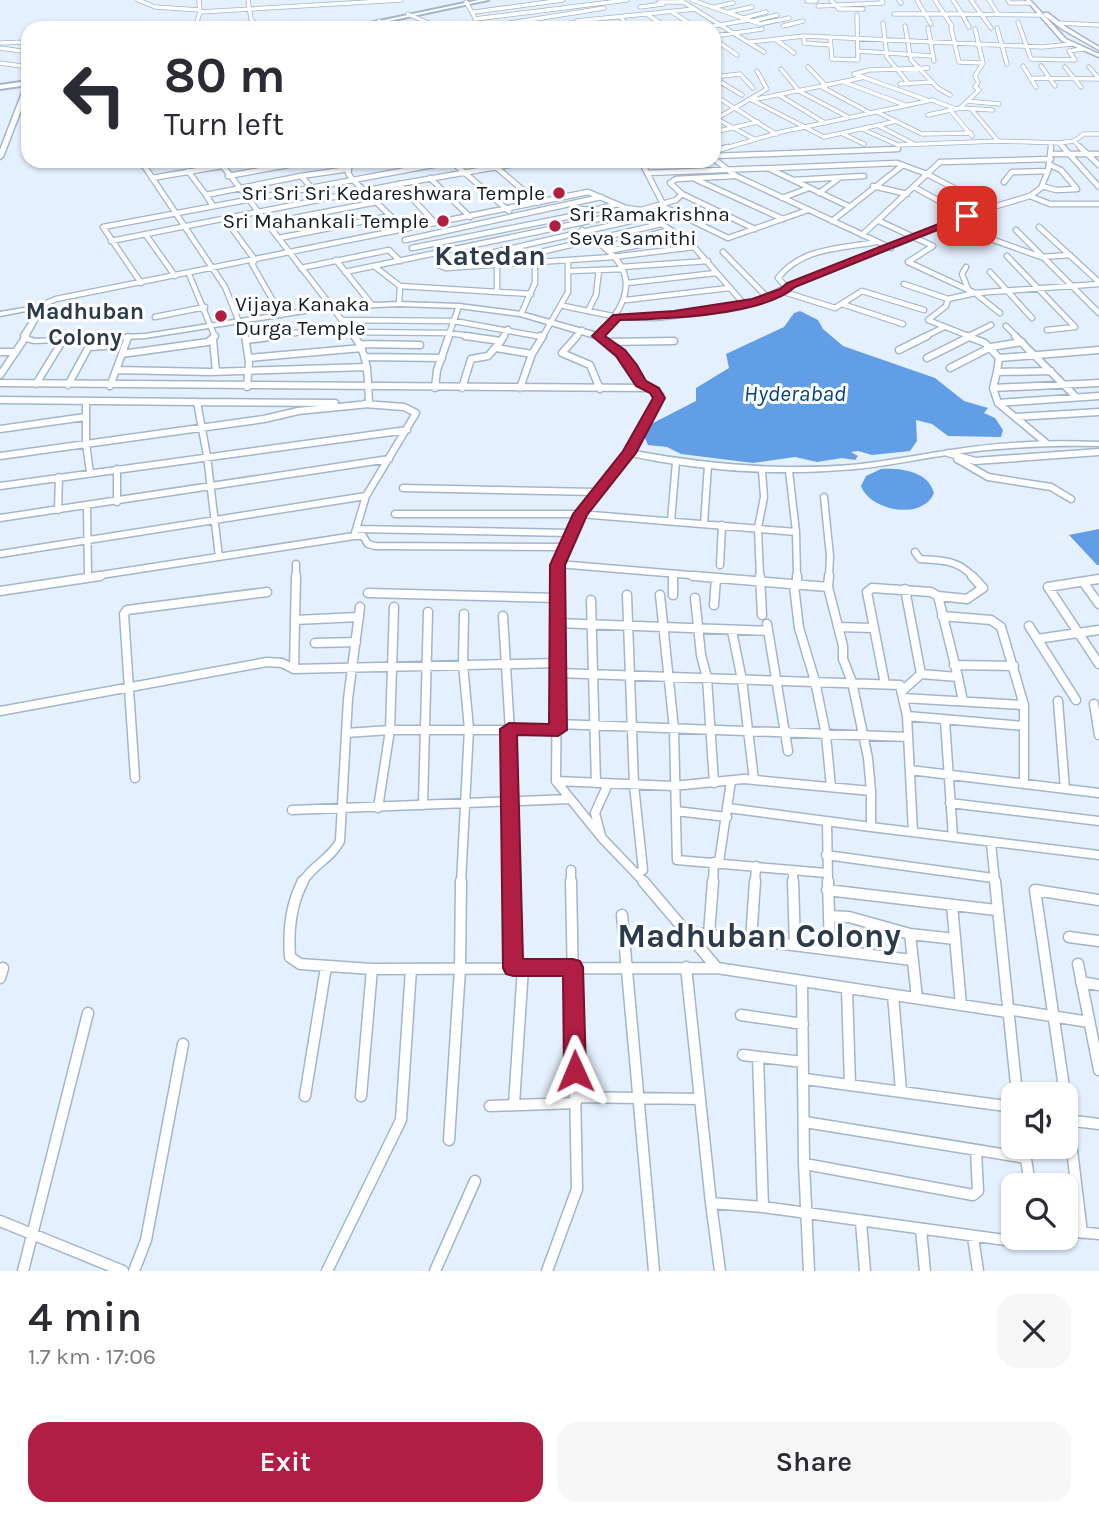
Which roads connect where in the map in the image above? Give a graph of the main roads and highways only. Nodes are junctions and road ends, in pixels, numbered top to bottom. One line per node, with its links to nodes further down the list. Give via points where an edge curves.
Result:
1 (478, 0): 3 (main road)
2 (486, 0): 3 (main road)
3 (466, 1): 4 (main road)
4 (410, 13): 5 (main road); 6 (main road)
5 (374, 21)
6 (379, 21)
7 (21, 86): 8 (main road)
8 (0, 88)

